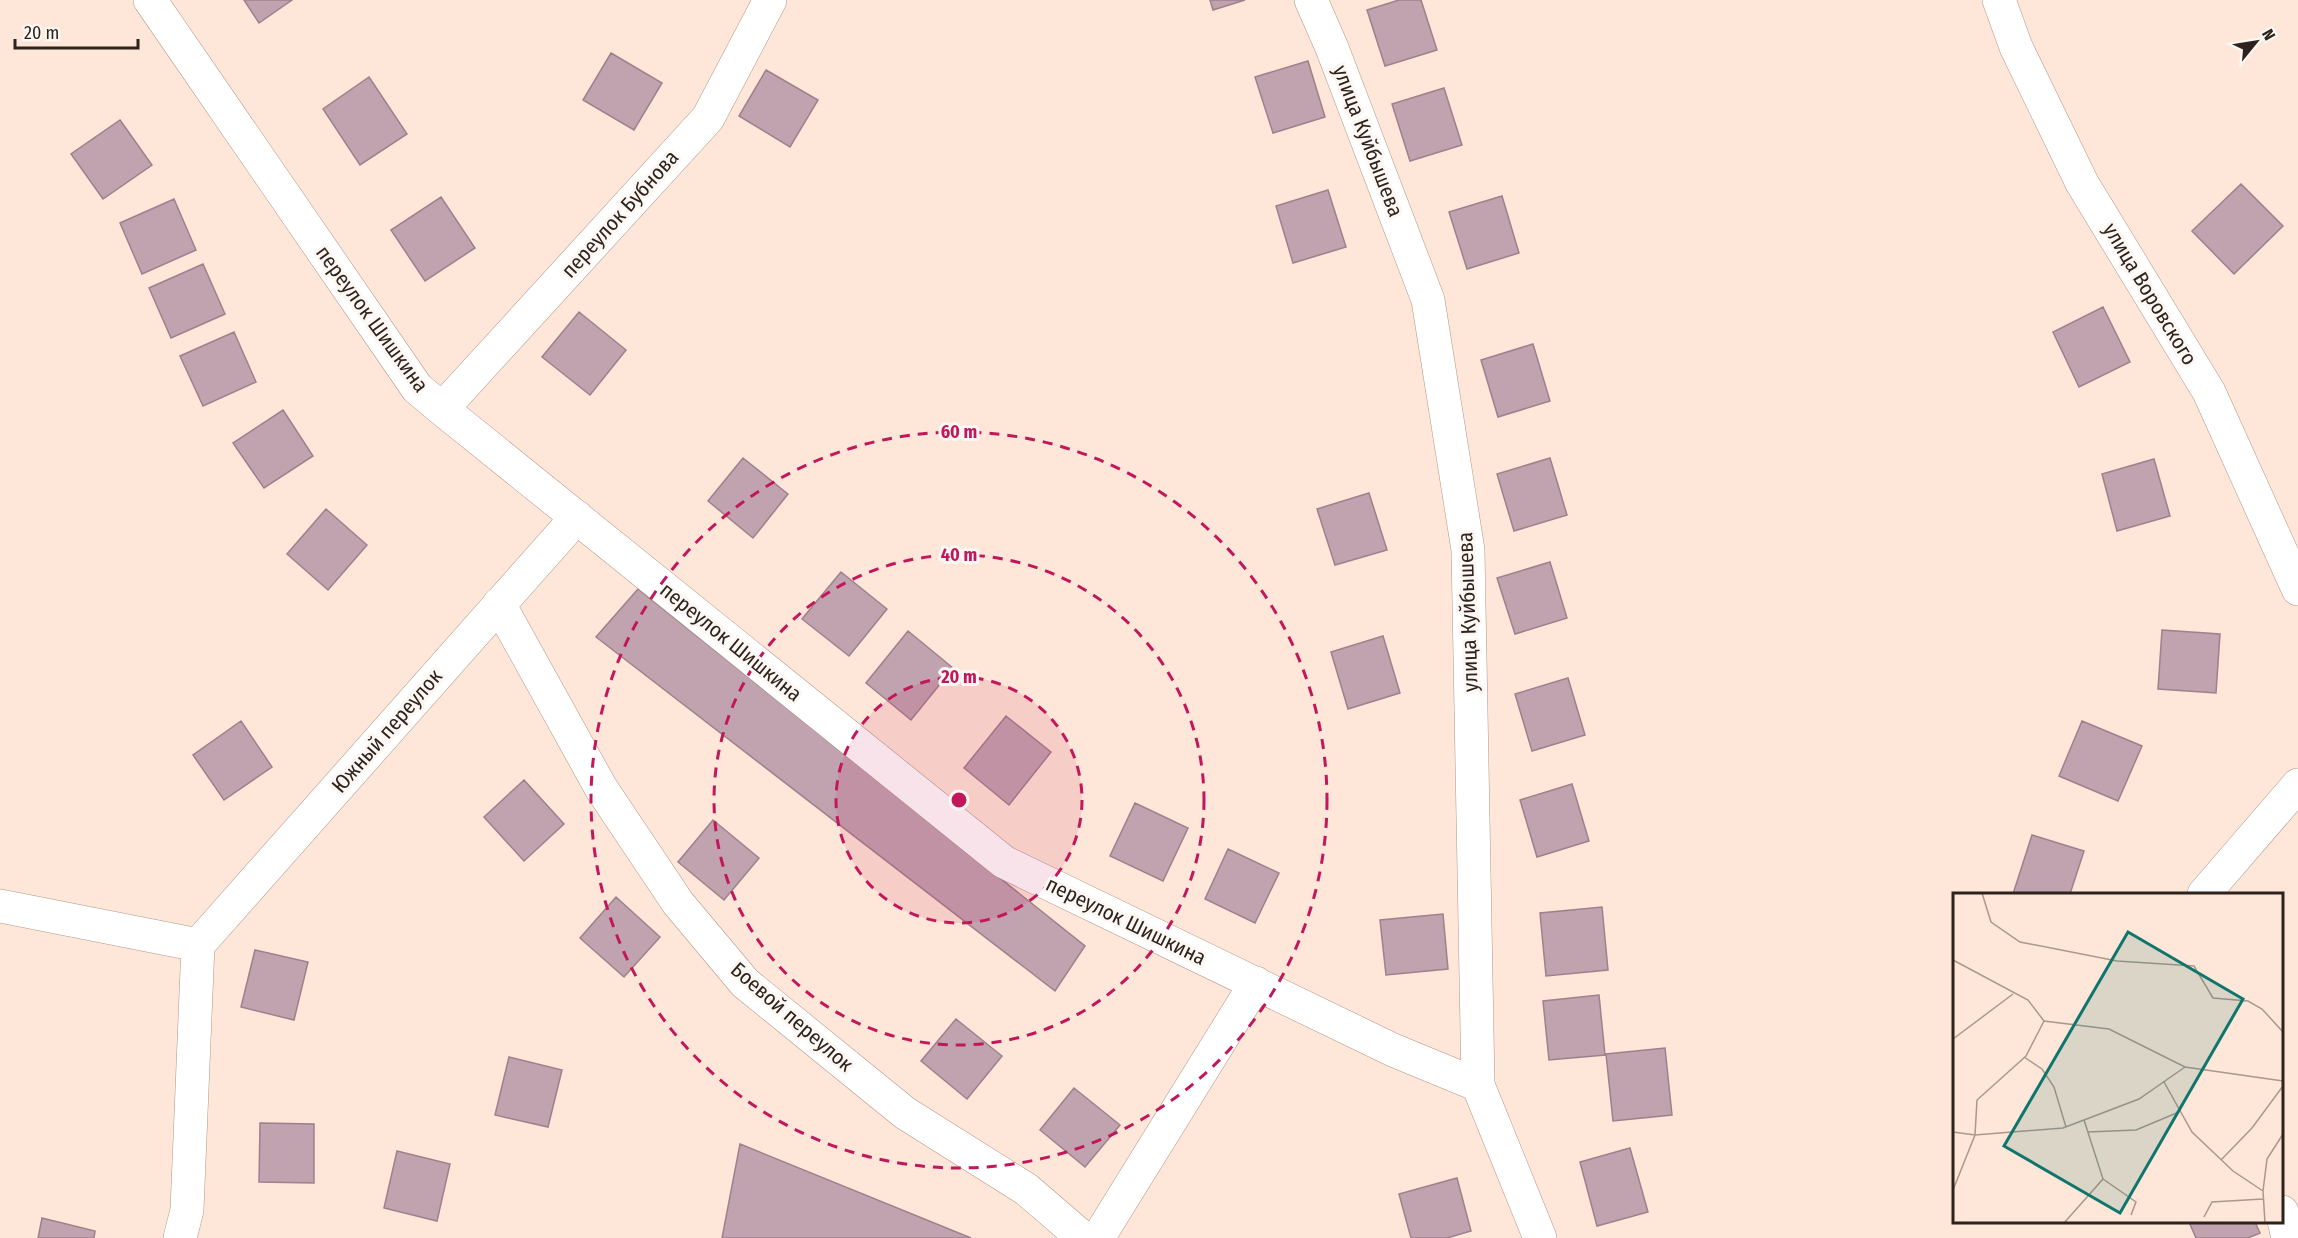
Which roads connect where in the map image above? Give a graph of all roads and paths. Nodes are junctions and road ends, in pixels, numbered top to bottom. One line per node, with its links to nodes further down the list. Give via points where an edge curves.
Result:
1 (150, 0): 5 (street, переулок Шишкина, via 417,388)
2 (770, 0): 5 (street, переулок Бубнова, via 708,118)
3 (1311, 0): 14 (street, улица Куйбышева, via 1428,300 1468,550)
4 (1999, 0): 7 (street, улица Воровского, via 2016,47 2082,183 2209,392)
5 (442, 409): 6 (street, переулок Шишкина)
6 (577, 517): 8 (street, Южный переулок); 13 (street, переулок Шишкина, via 1004,862)
7 (2298, 589)
8 (499, 604): 12 (street, Южный переулок); 17 (street, Боевой переулок, via 602,788 678,903 745,983 905,1113 1026,1189)
9 (2298, 785): 10 (street)
10 (2205, 893)
11 (0, 906): 12 (street)
12 (198, 945): 16 (street, via 187,1210)
13 (1256, 983): 14 (street, переулок Шишкина, via 1393,1050); 18 (street)
14 (1478, 1085): 19 (street, улица Куйбышева)
15 (2283, 1216): 20 (street)
16 (180, 1238)
17 (1083, 1238)
18 (1098, 1238)
19 (1540, 1238)
20 (2288, 1238)

